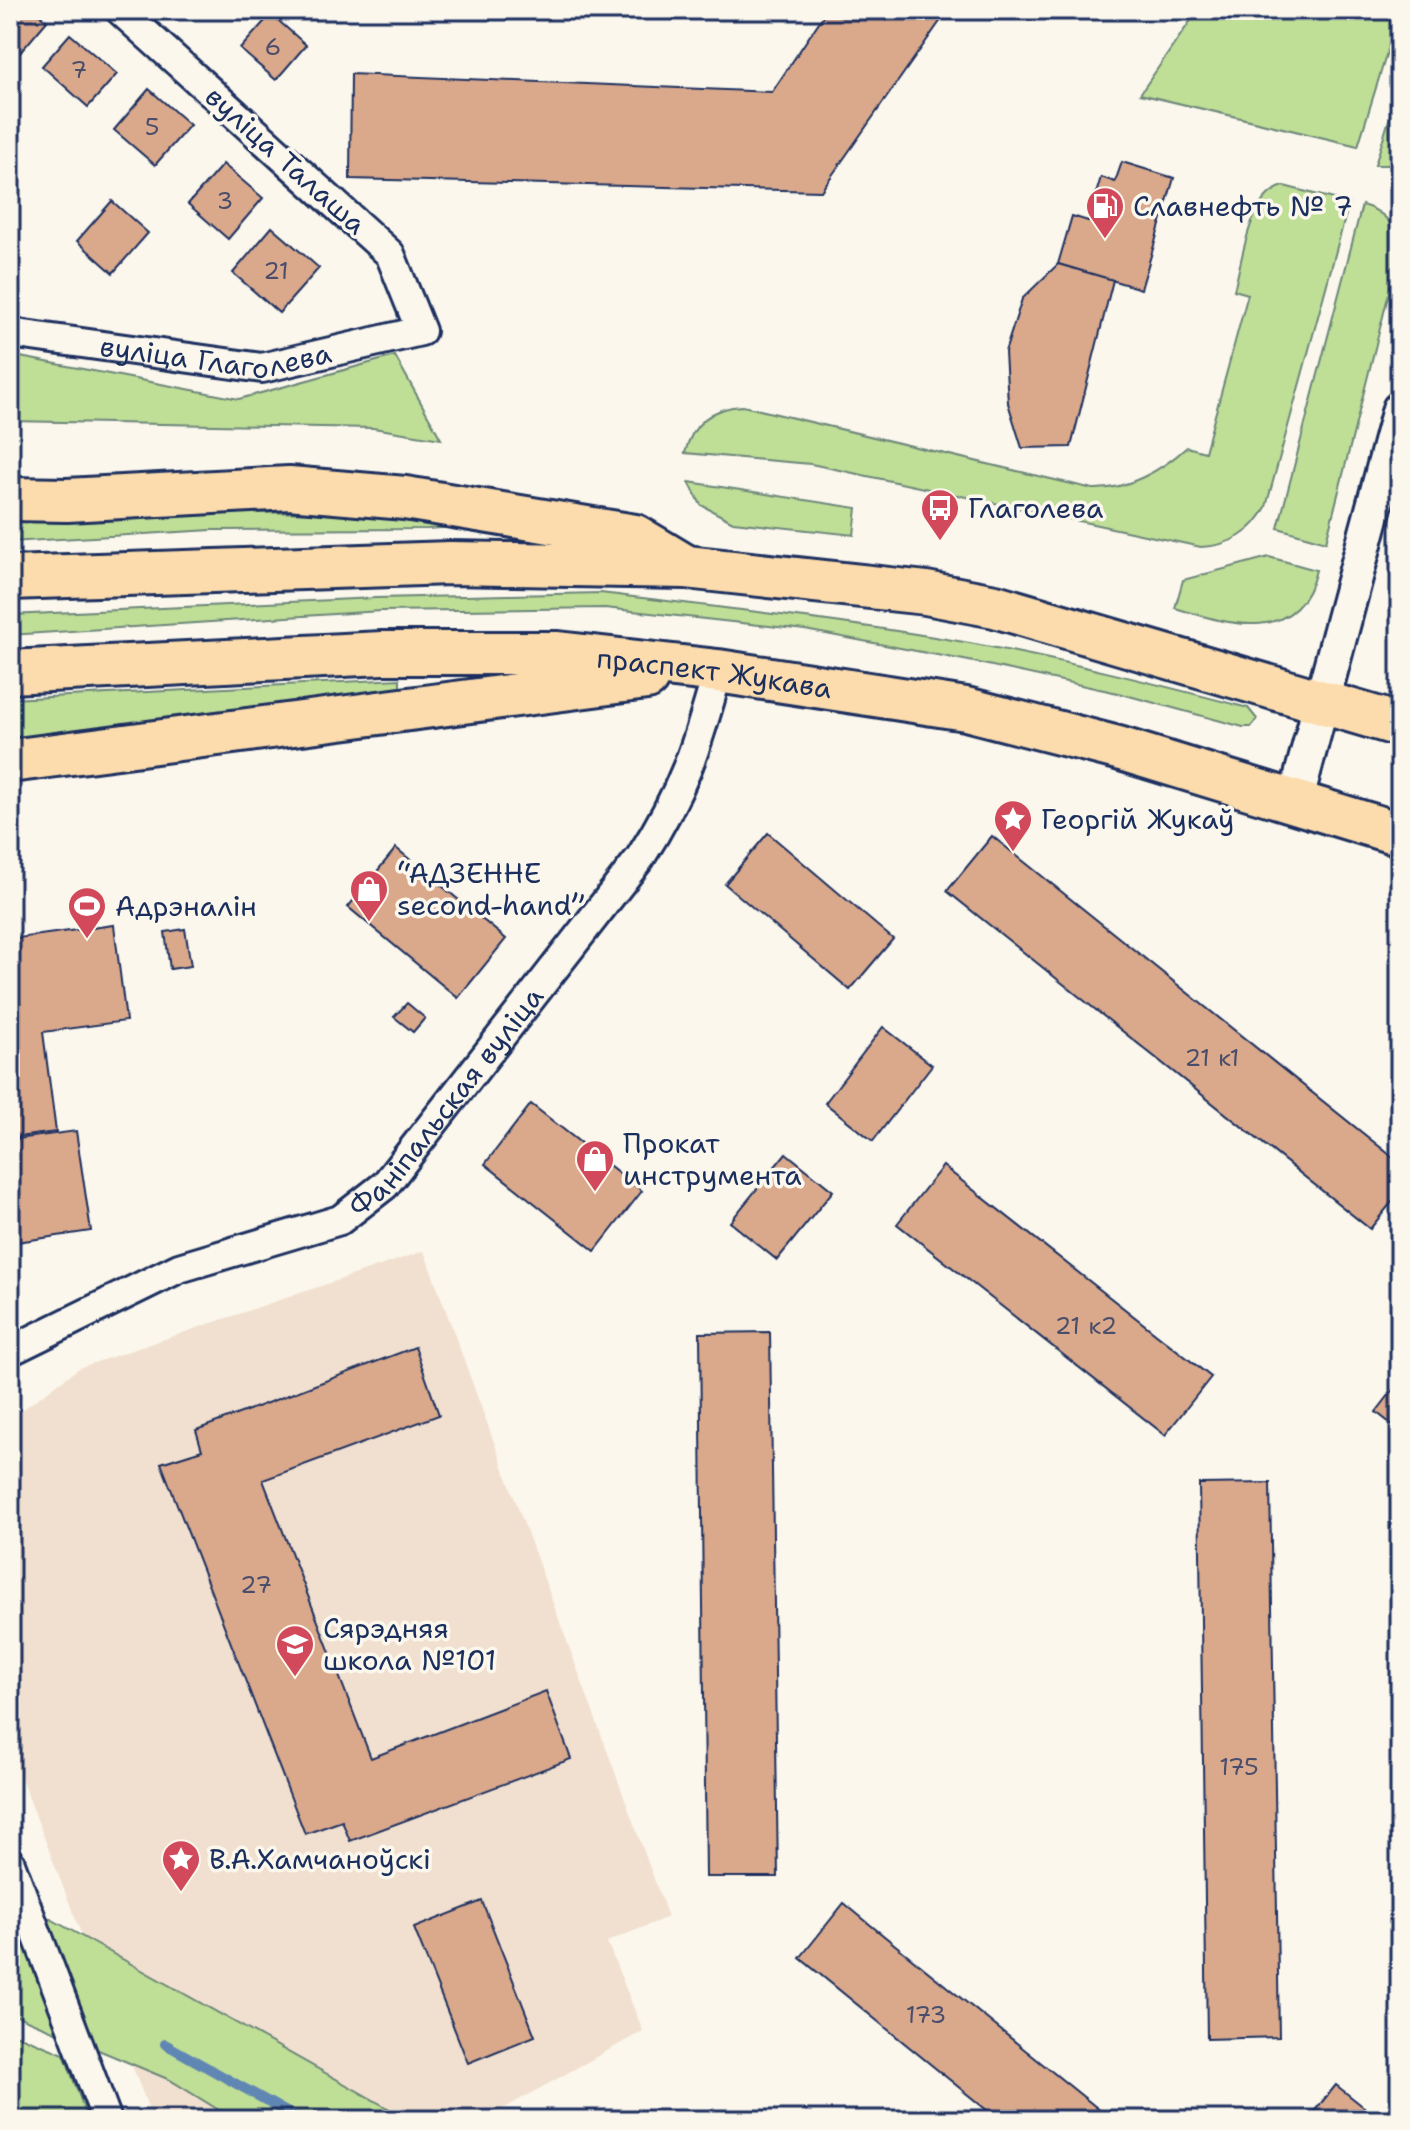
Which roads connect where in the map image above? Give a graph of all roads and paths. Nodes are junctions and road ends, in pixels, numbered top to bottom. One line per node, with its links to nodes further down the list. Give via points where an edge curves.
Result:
1 (120, 10): 2 (street, вуліца Талаша, via 390,254)
2 (421, 331): 3 (street, вуліца Глаголева, via 262,368)
3 (10, 333)
4 (1400, 409): 10 (street)
5 (10, 499): 6 (main road, via 289,488 405,498 635,536)
6 (686, 567): 7 (main road, via 450,563); 10 (main road, via 926,593 995,606)
7 (10, 578)
8 (708, 670): 9 (main road, праспект Жукава, via 558,653 398,653); 12 (main road); 13 (main road, праспект Жукава, via 966,709); 15 (street, Фаніпальская вуліца, via 693,762 669,813 640,858 385,1185 340,1220 179,1268)
9 (10, 672)
10 (1321, 699): 11 (main road); 13 (street)
11 (1400, 725)
12 (10, 761)
13 (1295, 802): 14 (main road, праспект Жукава)
14 (1400, 834)
15 (10, 1351)
16 (10, 1863): 17 (street)
17 (107, 2120)

